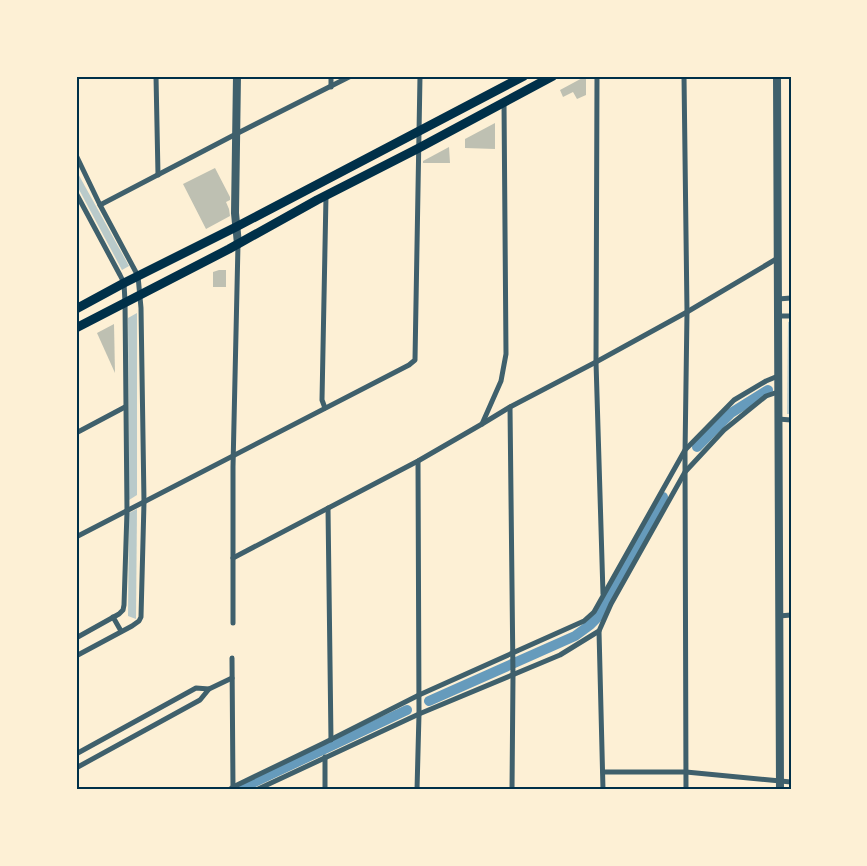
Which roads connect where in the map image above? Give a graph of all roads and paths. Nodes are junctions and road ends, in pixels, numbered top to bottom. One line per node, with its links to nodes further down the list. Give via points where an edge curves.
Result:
1 (156, 76): 17 (street)
2 (236, 76): 14 (street)
3 (331, 76): 11 (street)
4 (352, 76): 11 (street)
5 (420, 76): 13 (street)
6 (524, 76): 13 (main road)
7 (553, 76): 12 (main road)
8 (597, 76): 35 (street)
9 (684, 76): 31 (street)
10 (777, 76): 23 (street)
11 (331, 87): 14 (street)
12 (504, 102): 15 (main road); 43 (street, via 506,354 501,381)
13 (418, 132): 15 (street); 21 (main road)
14 (236, 134): 17 (street); 21 (street)
15 (418, 149): 19 (main road); 40 (street, via 415,360)
16 (76, 155): 20 (street)
17 (158, 175): 20 (street)
18 (76, 193): 25 (street)
19 (326, 196): 22 (main road); 40 (street, via 322,400)
20 (100, 205): 24 (street)
21 (236, 227): 22 (street); 24 (main road)
22 (238, 244): 26 (main road); 46 (street)
23 (778, 258): 28 (street); 31 (street)
24 (138, 276): 25 (main road); 26 (street)
25 (124, 283): 29 (street); 30 (main road)
26 (140, 294): 29 (main road); 50 (street)
27 (791, 298): 28 (street)
28 (778, 299): 32 (street)
29 (125, 302): 34 (main road); 38 (street)
30 (76, 309)
31 (687, 312): 35 (street); 45 (street)
32 (778, 316): 33 (street); 36 (street)
33 (791, 316)
34 (76, 328)
35 (596, 362): 39 (street); 56 (street)
36 (778, 376): 37 (street); 45 (street, via 734,400)
37 (778, 392): 41 (street); 48 (street, via 766,396 724,430)
38 (125, 407): 44 (street); 53 (street)
39 (510, 407): 43 (street); 64 (street)
40 (325, 408): 46 (street)
41 (778, 419): 42 (street); 58 (street)
42 (791, 420)
43 (482, 424): 47 (street)
44 (76, 433)
45 (685, 450): 48 (street); 49 (street)
46 (234, 456): 50 (street); 55 (street)
47 (418, 461): 52 (street); 70 (street)
48 (685, 472): 51 (street); 77 (street)
49 (657, 498): 51 (street); 56 (street)
50 (144, 502): 53 (street); 61 (street, via 141,617)
51 (668, 504): 62 (street)
52 (328, 508): 55 (street); 72 (street)
53 (127, 511): 54 (street); 59 (street, via 124,606)
54 (76, 537)
55 (233, 558): 60 (street)
56 (603, 594): 64 (street, via 594,612 584,621)
57 (791, 615): 58 (street)
58 (779, 616): 78 (street)
59 (113, 618): 61 (street); 63 (street)
60 (233, 623)
61 (122, 631): 65 (street)
62 (599, 631): 67 (street, via 560,655); 76 (street)
63 (76, 638)
64 (512, 653): 67 (street); 70 (street)
65 (76, 656)
66 (232, 658): 68 (street)
67 (513, 675): 71 (street); 84 (street)
68 (232, 678): 69 (street); 80 (street)
69 (209, 689): 73 (street, via 196,688); 75 (street, via 200,700)
70 (419, 695): 71 (street); 72 (street)
71 (419, 714): 74 (street); 83 (street)
72 (331, 740): 80 (street)
73 (76, 754)
74 (325, 757): 81 (street); 82 (street)
75 (76, 768)
76 (603, 772): 77 (street); 85 (street)
77 (686, 772): 78 (street); 86 (street)
78 (780, 781): 79 (street); 87 (street)
79 (791, 782)
80 (231, 789)
81 (256, 790)
82 (325, 790)
83 (417, 790)
84 (512, 790)
85 (603, 790)
86 (686, 790)
87 (780, 790)

